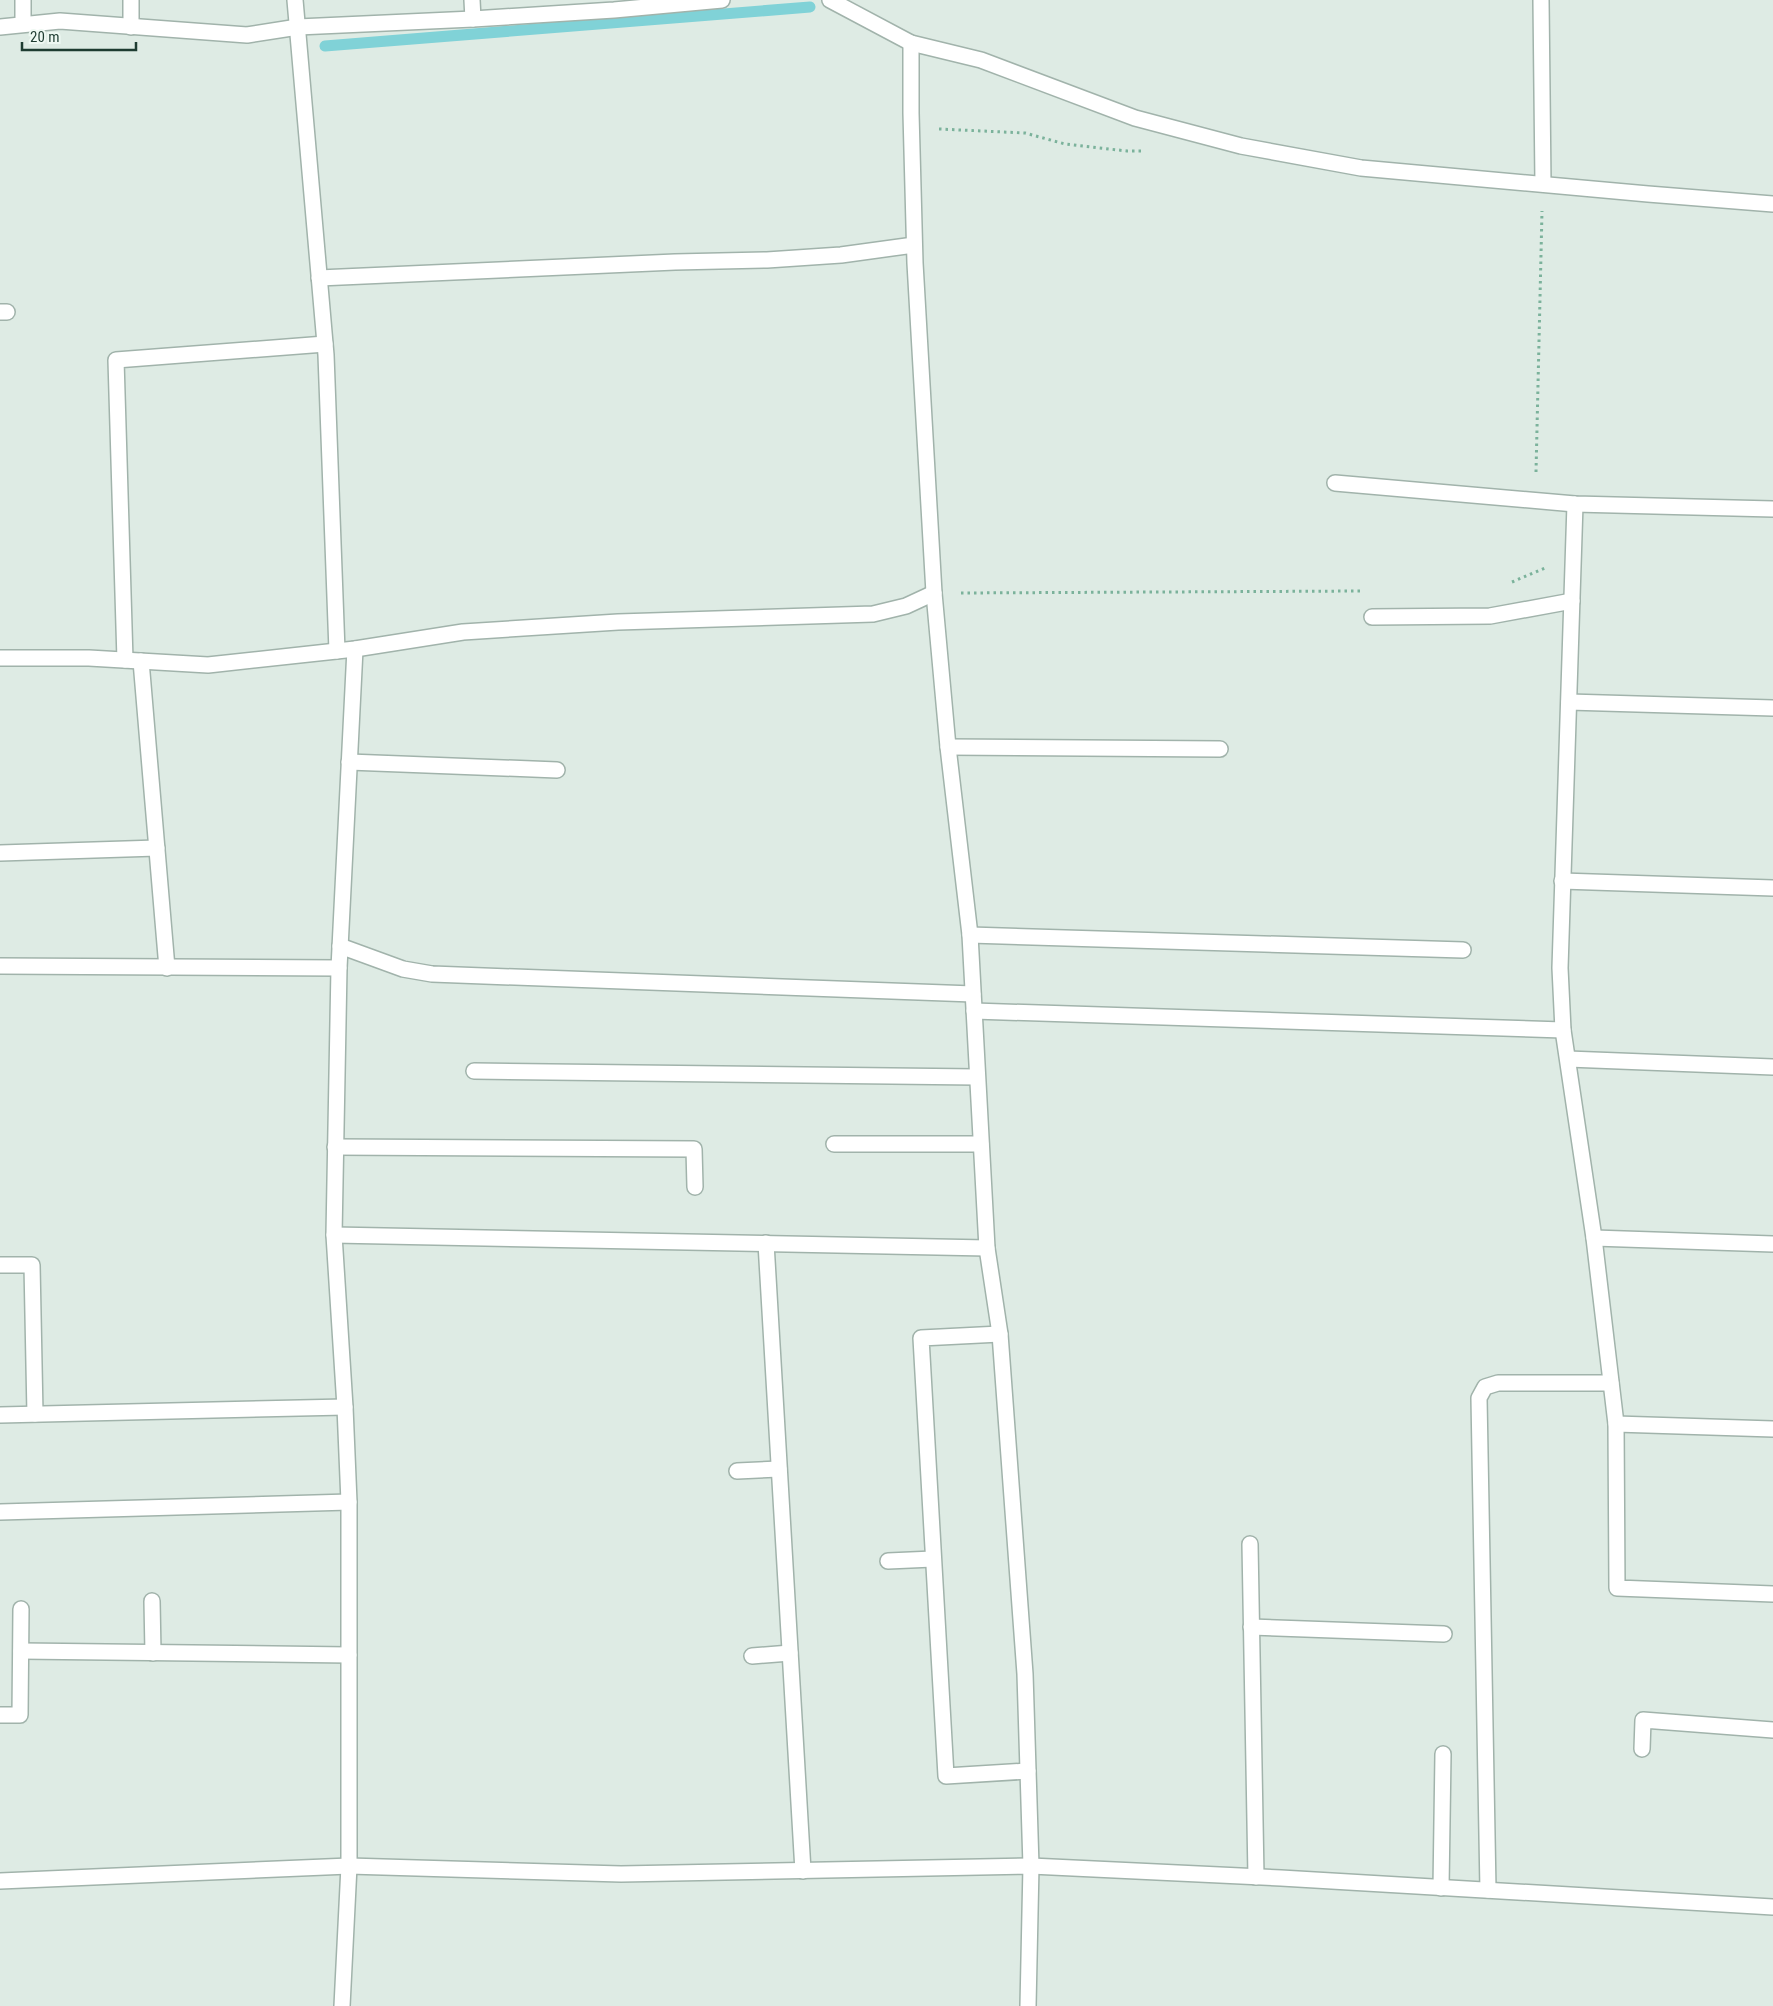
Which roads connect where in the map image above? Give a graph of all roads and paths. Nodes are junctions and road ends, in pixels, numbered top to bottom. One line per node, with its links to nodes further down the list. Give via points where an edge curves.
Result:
1 (23, 0): 10 (street)
2 (130, 0): 12 (street)
3 (295, 0): 13 (street)
4 (472, 0): 9 (street)
5 (722, 0): 8 (street)
6 (830, 0): 14 (street)
7 (1541, 0): 17 (street)
8 (614, 5): 9 (street)
9 (473, 19): 13 (street)
10 (23, 24): 11 (street); 12 (street, via 60,21)
11 (0, 27)
12 (131, 27): 13 (street, via 247,35)
13 (298, 27): 20 (street)
14 (911, 44): 15 (street); 17 (street, via 981,60 1135,118 1241,146 1361,168)
15 (911, 127): 16 (path, via 1025,134 1065,144); 19 (street)
16 (1147, 151)
17 (1543, 184): 18 (street); 23 (path)
18 (1773, 204)
19 (914, 245): 20 (street, via 841,255 767,260); 29 (street)
20 (319, 278): 21 (street)
21 (324, 344): 33 (street); 35 (street, via 116,360)
22 (1335, 483): 23 (street)
23 (1536, 500): 24 (street)
24 (1575, 504): 25 (street); 26 (street)
25 (1773, 509)
26 (1573, 556): 27 (path); 30 (street)
27 (1509, 582)
28 (1370, 591): 29 (path)
29 (934, 593): 32 (street, via 906,606 872,614 618,622 463,632); 39 (street)
30 (1572, 600): 31 (street, via 1490,616); 37 (street)
31 (1372, 617)
32 (355, 649): 33 (street); 41 (street)
33 (337, 651): 36 (street, via 208,665)
34 (0, 658): 35 (street)
35 (125, 660): 36 (street)
36 (141, 661): 43 (street)
37 (1569, 702): 38 (street); 45 (street)
38 (1773, 708)
39 (948, 747): 40 (street); 47 (street)
40 (1220, 749)
41 (349, 762): 42 (street); 48 (street)
42 (557, 770)
43 (157, 848): 44 (street); 51 (street)
44 (0, 853)
45 (1562, 881): 46 (street); 55 (street, via 1560,968)
46 (1773, 888)
47 (970, 935): 49 (street); 53 (street)
48 (340, 946): 52 (street); 53 (street, via 403,969 432,974)
49 (1463, 950)
50 (0, 966): 51 (street)
51 (167, 968): 52 (street)
52 (339, 968): 62 (street)
53 (972, 994): 54 (street)
54 (974, 1011): 55 (street); 59 (street)
55 (1563, 1030): 56 (street)
56 (1568, 1059): 57 (street); 65 (street)
57 (1773, 1067)
58 (474, 1071): 59 (street)
59 (977, 1077): 61 (street)
60 (834, 1144): 61 (street)
61 (981, 1144): 68 (street)
62 (335, 1147): 63 (street, via 694,1149); 64 (street)
63 (695, 1188)
64 (334, 1235): 66 (street); 72 (street)
65 (1594, 1238): 67 (street); 71 (street)
66 (766, 1243): 68 (street); 77 (street)
67 (1773, 1244)
68 (987, 1248): 70 (street)
69 (0, 1266): 73 (street, via 32,1265)
70 (1000, 1334): 82 (street, via 921,1338); 98 (street, via 1025,1674)
71 (1611, 1383): 75 (street); 105 (street, via 1498,1383 1485,1387 1479,1398)
72 (345, 1407): 73 (street); 79 (street)
73 (35, 1414): 74 (street)
74 (0, 1415)
75 (1616, 1424): 76 (street); 84 (street, via 1617,1588)
76 (1773, 1429)
77 (779, 1470): 78 (street); 91 (street)
78 (737, 1471)
79 (349, 1502): 80 (street); 92 (street)
80 (0, 1512)
81 (1250, 1544): 87 (street)
82 (933, 1559): 83 (street); 98 (street, via 946,1776)
83 (888, 1561)
84 (1773, 1594)
85 (152, 1601): 90 (street)
86 (21, 1609): 89 (street)
87 (1251, 1627): 88 (street); 102 (street)
88 (1444, 1634)
89 (21, 1651): 90 (street); 94 (street, via 20,1715)
90 (153, 1653): 92 (street)
91 (790, 1653): 93 (street); 101 (street)
92 (349, 1655): 99 (street)
93 (752, 1656)
94 (0, 1714)
95 (1773, 1730): 96 (street, via 1643,1720)
96 (1642, 1749)
97 (1443, 1754): 104 (street)
98 (1028, 1771): 100 (street)
99 (349, 1866): 101 (street, via 621,1874); 103 (street); 107 (street)
100 (1031, 1866): 101 (street); 102 (street); 108 (street)
101 (803, 1871)
102 (1256, 1877): 104 (street)
103 (0, 1881)
104 (1441, 1888): 105 (street)
105 (1488, 1890): 106 (street)
106 (1773, 1907)
107 (342, 2006)
108 (1028, 2006)

